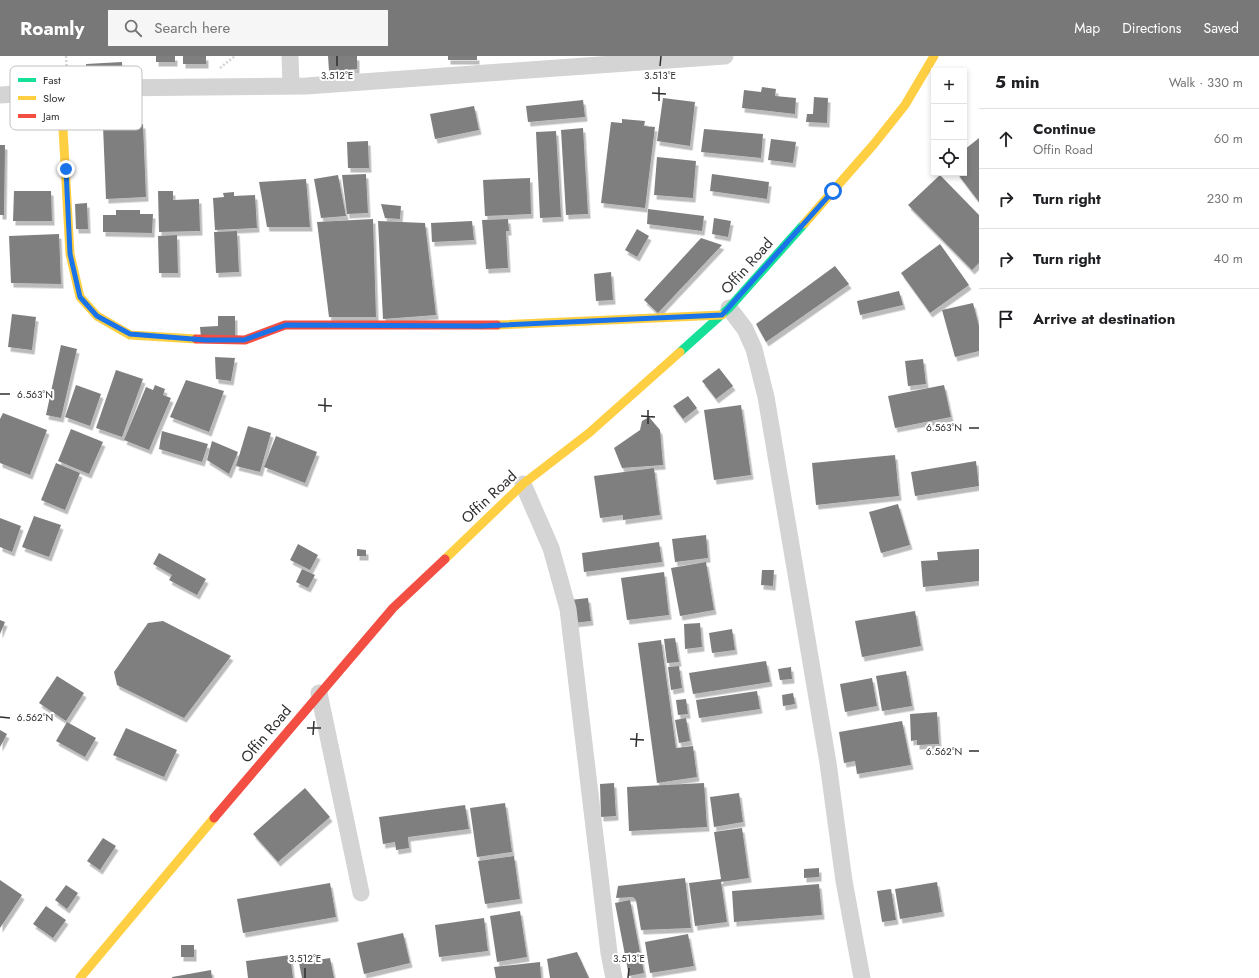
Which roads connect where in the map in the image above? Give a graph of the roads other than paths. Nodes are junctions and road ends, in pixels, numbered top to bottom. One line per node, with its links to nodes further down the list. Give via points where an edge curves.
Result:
1 (290, 56): 4 (street)
2 (725, 56): 4 (street)
3 (934, 56): 9 (street, Offin Road, via 905,105 874,144)
4 (291, 85): 5 (street)
5 (142, 87)
6 (0, 95): 7 (street)
7 (10, 95)
8 (63, 130): 9 (street, via 70,254 80,297 97,316 130,334 205,340 244,340 286,325 480,326)
9 (726, 312): 10 (street, Offin Road, via 588,433); 15 (street, via 745,330 754,349 766,397)
10 (523, 484): 11 (street, Offin Road, via 393,608); 14 (street, via 551,548 568,609 608,953)
11 (319, 693): 12 (street); 13 (street, Offin Road)
12 (361, 893)
13 (80, 978)
14 (614, 978)
15 (862, 978)

